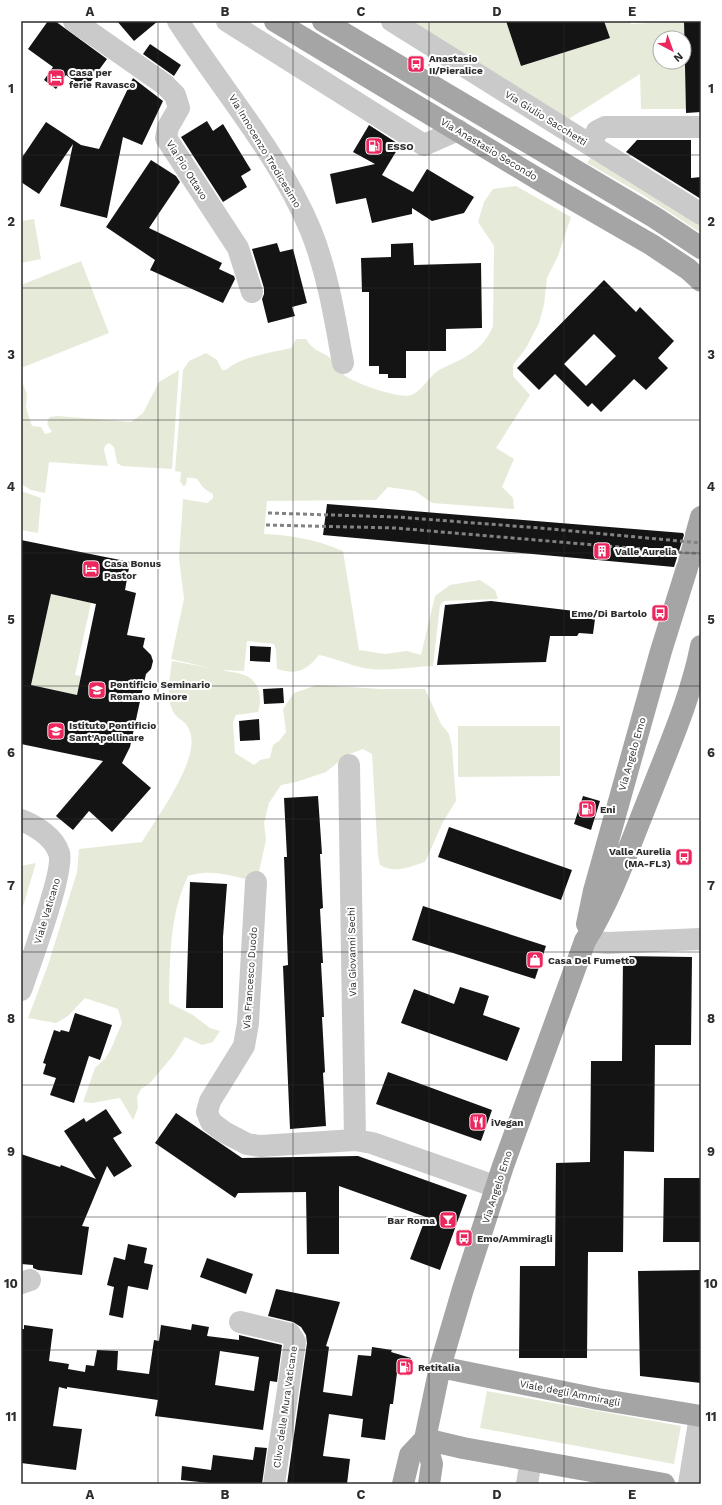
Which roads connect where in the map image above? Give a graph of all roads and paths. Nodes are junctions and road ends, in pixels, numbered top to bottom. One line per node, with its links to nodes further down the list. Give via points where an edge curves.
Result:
1 (74, 21): 15 (street, Via Pio Ottavo, via 164,84 175,95 179,108 168,127 166,138 238,248)
2 (178, 21): 16 (street, Via Innocenzo Tredicesimo, via 247,121 302,212 324,268)
3 (227, 21): 8 (street)
4 (275, 21): 7 (main road, Via Anastasio Secondo)
5 (323, 21): 13 (main road, via 674,229)
6 (392, 21): 11 (street, Via Giulio Sacchetti)
7 (334, 56): 8 (street); 10 (main road, Via Anastasio Secondo)
8 (321, 79): 10 (street, via 424,145)
9 (701, 127): 11 (street, via 605,127 597,131)
10 (458, 130): 14 (main road, Via Anastasio Secondo, via 670,256)
11 (591, 145): 12 (street, Via Giulio Sacchetti)
12 (701, 214)
13 (701, 248)
14 (701, 281)
15 (252, 292)
16 (343, 363)
17 (697, 531): 25 (main road, Via Angelo Emo, via 594,891)
18 (701, 646): 25 (main road, Via Angelo Emo, via 692,682 671,740 617,878)
19 (348, 765): 27 (street, Via Giovanni Sechi)
20 (21, 820): 21 (street, Viale Vaticano)
21 (46, 835): 22 (street); 26 (street, Viale Vaticano, via 59,852 60,865)
22 (21, 836)
23 (256, 882): 27 (street, Via Francesco Duodo, via 248,1023 244,1046 210,1101 208,1118 224,1132 247,1144 260,1146)
24 (701, 939): 25 (street, via 607,943)
25 (585, 941): 28 (main road, Via Angelo Emo)
26 (21, 990)
27 (355, 1140): 28 (street, Via Francesco Duodo, via 372,1143)
28 (497, 1187): 30 (main road, Via Angelo Emo)
29 (240, 1322): 34 (street, Clivo delle Mura Vaticane, via 290,1334 296,1342)
30 (440, 1367): 31 (main road, Viale degli Ammiragli, via 604,1400); 32 (main road, Via Angelo Emo)
31 (700, 1416): 39 (street)
32 (425, 1439): 33 (main road); 35 (main road, via 410,1455); 36 (main road, Via Angelo Emo, via 432,1464)
33 (531, 1460): 37 (street); 38 (main road)
34 (274, 1484)
35 (403, 1484)
36 (429, 1484)
37 (527, 1484)
38 (664, 1484)
39 (689, 1484)

